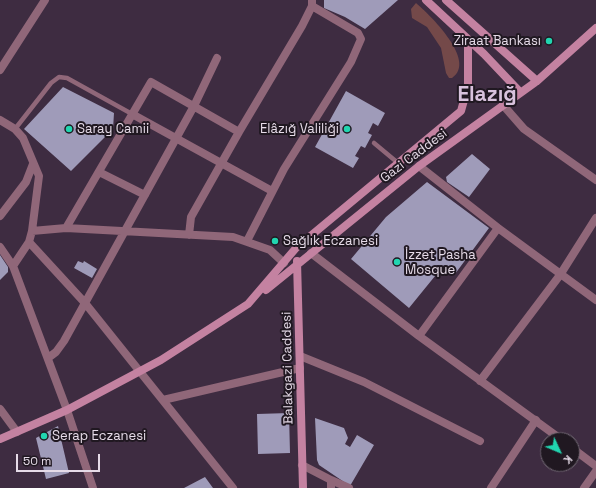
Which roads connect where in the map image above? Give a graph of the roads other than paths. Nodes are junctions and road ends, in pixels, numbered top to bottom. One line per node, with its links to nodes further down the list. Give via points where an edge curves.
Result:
1 (45, 0): 8 (street)
2 (426, 0): 6 (main road)
3 (446, 0): 9 (main road)
4 (312, 3): 16 (street, via 302,26); 25 (street, via 358,33 361,39 351,62)
5 (596, 28): 9 (main road, Gazi Caddesi)
6 (468, 40): 10 (main road); 19 (main road, via 468,86 461,111)
7 (217, 58): 12 (street)
8 (0, 70)
9 (538, 81): 10 (main road, Gazi Caddesi)
10 (520, 92): 11 (main road, Gazi Caddesi)
11 (504, 105): 22 (main road, Gazi Caddesi); 24 (street, via 524,129)
12 (194, 106): 13 (street, via 151,82); 16 (street); 17 (street)
13 (132, 114): 15 (lane, via 67,78 59,77 51,83); 17 (street); 23 (street)
14 (0, 120): 15 (street)
15 (15, 129): 20 (street, via 27,146)
16 (239, 132): 21 (street)
17 (176, 138): 21 (street); 26 (street)
18 (374, 143): 19 (lane)
19 (398, 163): 37 (main road)
20 (33, 164): 27 (street, via 26,182); 31 (street, via 37,170 38,183)
21 (221, 164): 25 (street); 33 (street, via 191,217)
22 (419, 166): 30 (street); 38 (main road, Gazi Caddesi)
23 (99, 172): 26 (street); 29 (street)
24 (596, 180)
25 (272, 191): 34 (street)
26 (145, 195): 32 (street)
27 (0, 216)
28 (596, 218): 42 (street)
29 (66, 228): 31 (street); 32 (street)
30 (498, 228): 42 (street); 46 (street)
31 (32, 231): 35 (street)
32 (124, 232): 33 (street); 44 (street)
33 (189, 236): 34 (street, via 233,237)
34 (247, 241): 39 (street, via 270,250)
35 (30, 242): 41 (street); 44 (street)
36 (0, 247): 41 (street)
37 (296, 248): 39 (main road); 40 (main road, Balakgazi Caddesi)
38 (311, 253): 40 (main road, Gazi Caddesi); 46 (street)
39 (284, 263): 45 (main road)
40 (297, 264): 45 (main road, Gazi Caddesi); 47 (main road, Balakgazi Caddesi)
41 (13, 266): 48 (street)
42 (560, 275): 43 (street); 51 (street)
43 (596, 300)
44 (85, 303): 48 (street, via 60,347); 50 (street)
45 (248, 304): 50 (main road, via 161,360)
46 (419, 336): 51 (street)
47 (300, 356): 49 (main road, Balakgazi Caddesi); 59 (street, via 364,382)
48 (48, 358): 54 (street)
49 (300, 368): 52 (street); 61 (main road, Balakgazi Caddesi)
50 (140, 370): 52 (street); 54 (main road)
51 (480, 381): 55 (street)
52 (163, 400): 66 (street)
53 (0, 409): 56 (street)
54 (67, 410): 56 (main road); 65 (street)
55 (536, 420): 57 (street); 69 (street)
56 (17, 432): 58 (main road)
57 (552, 432)
58 (0, 439)
59 (480, 441)
60 (580, 454): 62 (street)
61 (302, 466): 64 (street); 67 (main road, Balakgazi Caddesi)
62 (596, 466)
63 (596, 471): 70 (street)
64 (331, 484): 68 (street)
65 (92, 488)
66 (233, 488)
67 (303, 488)
68 (349, 488)
69 (491, 488)
70 (584, 488)

